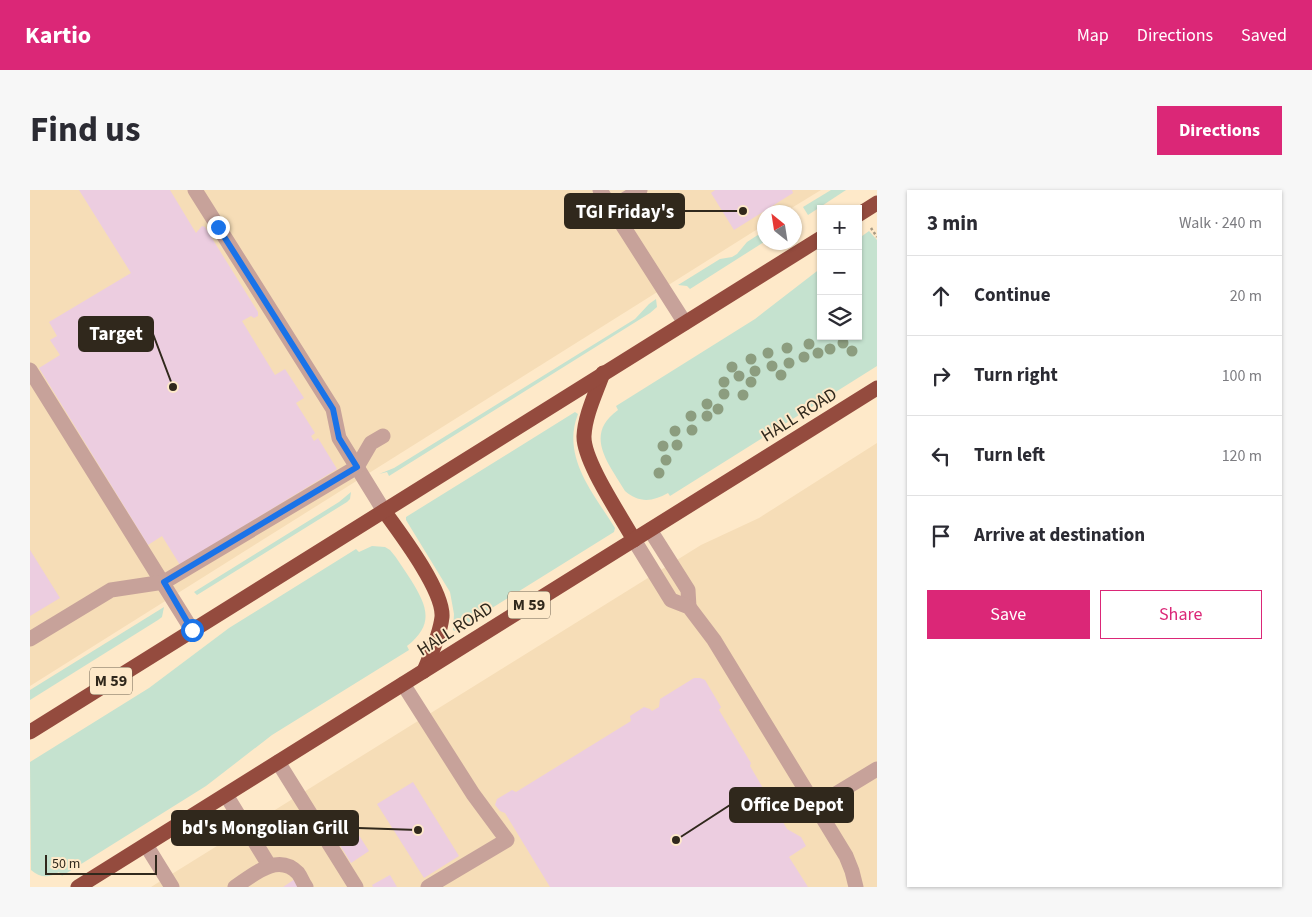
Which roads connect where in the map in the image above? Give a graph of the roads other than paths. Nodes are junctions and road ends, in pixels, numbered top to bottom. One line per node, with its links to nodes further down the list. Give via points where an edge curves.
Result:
1 (600, 190): 5 (lane)
2 (640, 190): 5 (lane)
3 (200, 192): 13 (lane, via 333,409 339,438)
4 (877, 204): 6 (highway)
5 (611, 208): 8 (lane)
6 (862, 213)
7 (817, 240): 8 (highway, M 59)
8 (685, 323): 10 (highway, M 59)
9 (30, 370): 17 (lane)
10 (603, 373): 14 (highway, M 59); 16 (highway, via 586,425 584,445 592,466)
11 (877, 388): 15 (highway, HALL ROAD / M 59)
12 (383, 436): 13 (lane, via 371,443)
13 (357, 467): 14 (lane); 17 (lane)
14 (384, 510): 19 (highway, M 59); 21 (highway, via 434,587 442,606 440,627)
15 (650, 530): 16 (highway, HALL ROAD / M 59); 18 (lane, via 688,590)
16 (634, 540): 18 (lane, via 671,600); 21 (highway, HALL ROAD / M 59)
17 (164, 582): 19 (lane); 20 (lane, via 111,590)
18 (689, 607): 27 (lane, via 714,640)
19 (192, 630): 23 (highway, M 59)
20 (30, 639)
21 (424, 671): 22 (highway, HALL ROAD / M 59)
22 (403, 684): 24 (highway, HALL ROAD / M 59); 35 (lane, via 472,794 507,840)
23 (30, 732)
24 (278, 762): 26 (highway, HALL ROAD / M 59); 34 (lane)
25 (877, 769): 27 (lane)
26 (226, 795): 28 (highway, HALL ROAD / M 59); 29 (lane)
27 (816, 806): 36 (lane, via 846,856)
28 (146, 845): 30 (highway, HALL ROAD / M 59); 31 (lane)
29 (269, 865): 32 (lane); 33 (lane, via 283,864 297,873)
30 (78, 887)
31 (172, 887)
32 (235, 887)
33 (306, 887)
34 (356, 887)
35 (428, 887)
36 (856, 887)

